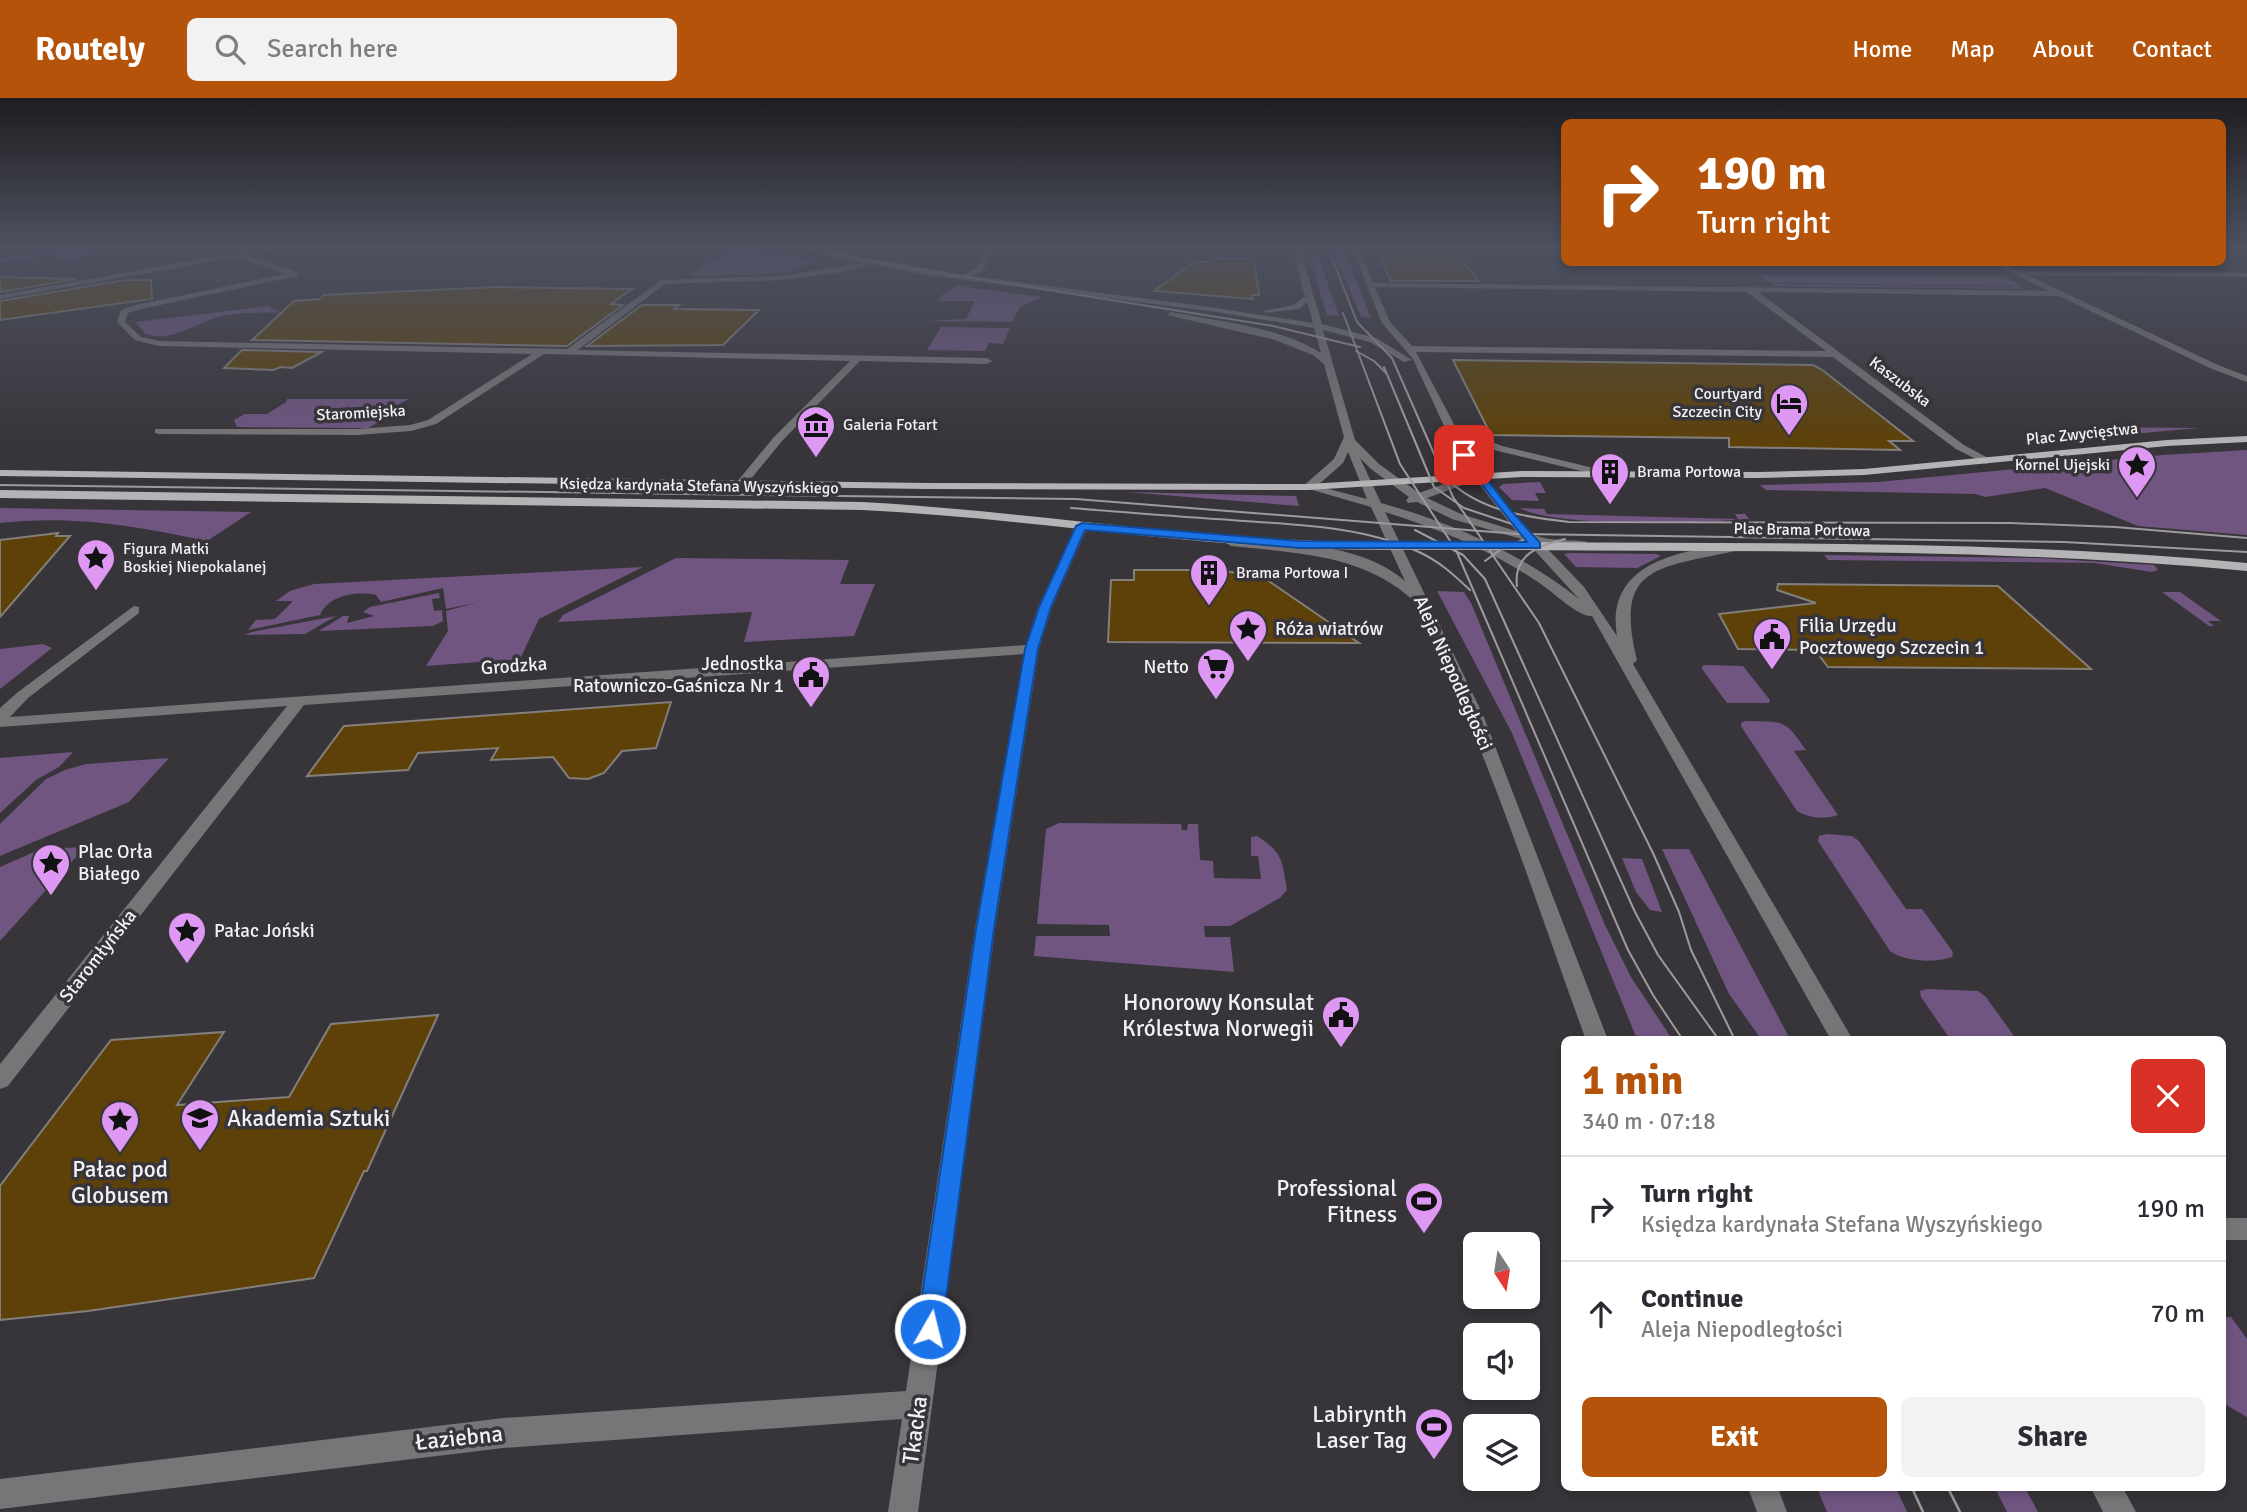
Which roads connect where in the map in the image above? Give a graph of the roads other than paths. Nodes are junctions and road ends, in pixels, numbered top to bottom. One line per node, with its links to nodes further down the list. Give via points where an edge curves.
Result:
1 (127, 311): 11 (street, via 121,322 128,335 161,343)
2 (622, 311): 12 (street)
3 (1152, 311): 16 (street, via 1292,342 1314,350)
4 (1222, 311): 9 (street)
5 (1313, 311): 9 (street, Aleja Niepodległości)
6 (1382, 311): 10 (street)
7 (1778, 311): 13 (street, Kaszubska)
8 (2098, 311): 18 (street)
9 (1318, 327): 16 (street, Aleja Niepodległości); 17 (street, via 1380,343)
10 (1408, 349): 13 (street); 17 (street)
11 (542, 352): 12 (street); 19 (street, Staromiejska, via 419,427 357,432)
12 (569, 352): 14 (street)
13 (1837, 354): 23 (street, Kaszubska)
14 (858, 358): 15 (street); 27 (street, via 778,439)
15 (987, 361)
16 (1326, 362): 21 (street, Aleja Niepodległości)
17 (1427, 379): 20 (street)
18 (2247, 379)
19 (159, 431)
20 (1454, 431): 25 (street, via 1507,451); 26 (street)
21 (1349, 437): 28 (street); 29 (street, Aleja Niepodległości); 30 (street, via 1339,461)
22 (2247, 439): 23 (main road, Plac Zwycięstwa)
23 (1986, 461): 25 (main road, via 1864,472)
24 (0, 472): 27 (main road, Księdza kardynała Stefana Wyszyńskiego)
25 (1602, 473): 26 (main road)
26 (1478, 475): 28 (main road); 32 (street); 37 (street)
27 (742, 483): 30 (main road, Księdza kardynała Stefana Wyszyńskiego)
28 (1393, 483): 29 (main road); 32 (street)
29 (1366, 485): 30 (main road, Księdza kardynała Stefana Wyszyńskiego); 34 (street, Aleja Niepodległości)
30 (1308, 487): 34 (street)
31 (0, 494): 35 (main road, Księdza kardynała Stefana Wyszyńskiego, via 862,506 958,511)
32 (1418, 498): 33 (street); 37 (street)
33 (1398, 510): 34 (street); 38 (street, via 1391,522); 39 (street)
34 (1380, 514): 38 (street, Aleja Niepodległości)
35 (1082, 526): 36 (main road, Księdza kardynała Stefana Wyszyńskiego); 45 (street, Tkacka, via 1045,607)
36 (1172, 534): 38 (main road, Księdza kardynała Stefana Wyszyńskiego, via 1300,544); 43 (street, via 1370,564 1406,587)
37 (1532, 540): 39 (main road); 40 (main road, Plac Brama Portowa); 44 (street, via 1584,596)
38 (1394, 544): 39 (main road); 43 (street, Aleja Niepodległości)
39 (1486, 545): 44 (street, via 1543,578)
40 (1750, 547): 41 (main road, Plac Brama Portowa, via 2067,553); 46 (street, via 1681,558 1646,573 1632,586 1623,605 1623,620)
41 (2247, 567)
42 (134, 610): 48 (street, via 23,695)
43 (1430, 620): 49 (street, Aleja Niepodległości, via 1483,735)
44 (1606, 630): 46 (street)
45 (1032, 649): 47 (street, Grodzka); 54 (street, Tkacka, via 985,929)
46 (1637, 684): 50 (street)
47 (300, 700): 48 (street, Grodzka); 51 (street, Staromłyńska)
48 (0, 720)
49 (1596, 1036)
50 (1840, 1036)
51 (0, 1080)
52 (2226, 1229): 53 (street)
53 (2247, 1229)
54 (919, 1405): 57 (street, Łaziebna, via 503,1433); 58 (street, Tkacka)
55 (1764, 1491): 59 (street)
56 (2108, 1491): 60 (street)
57 (0, 1494)
58 (904, 1512)
59 (1772, 1512)
60 (2120, 1512)

